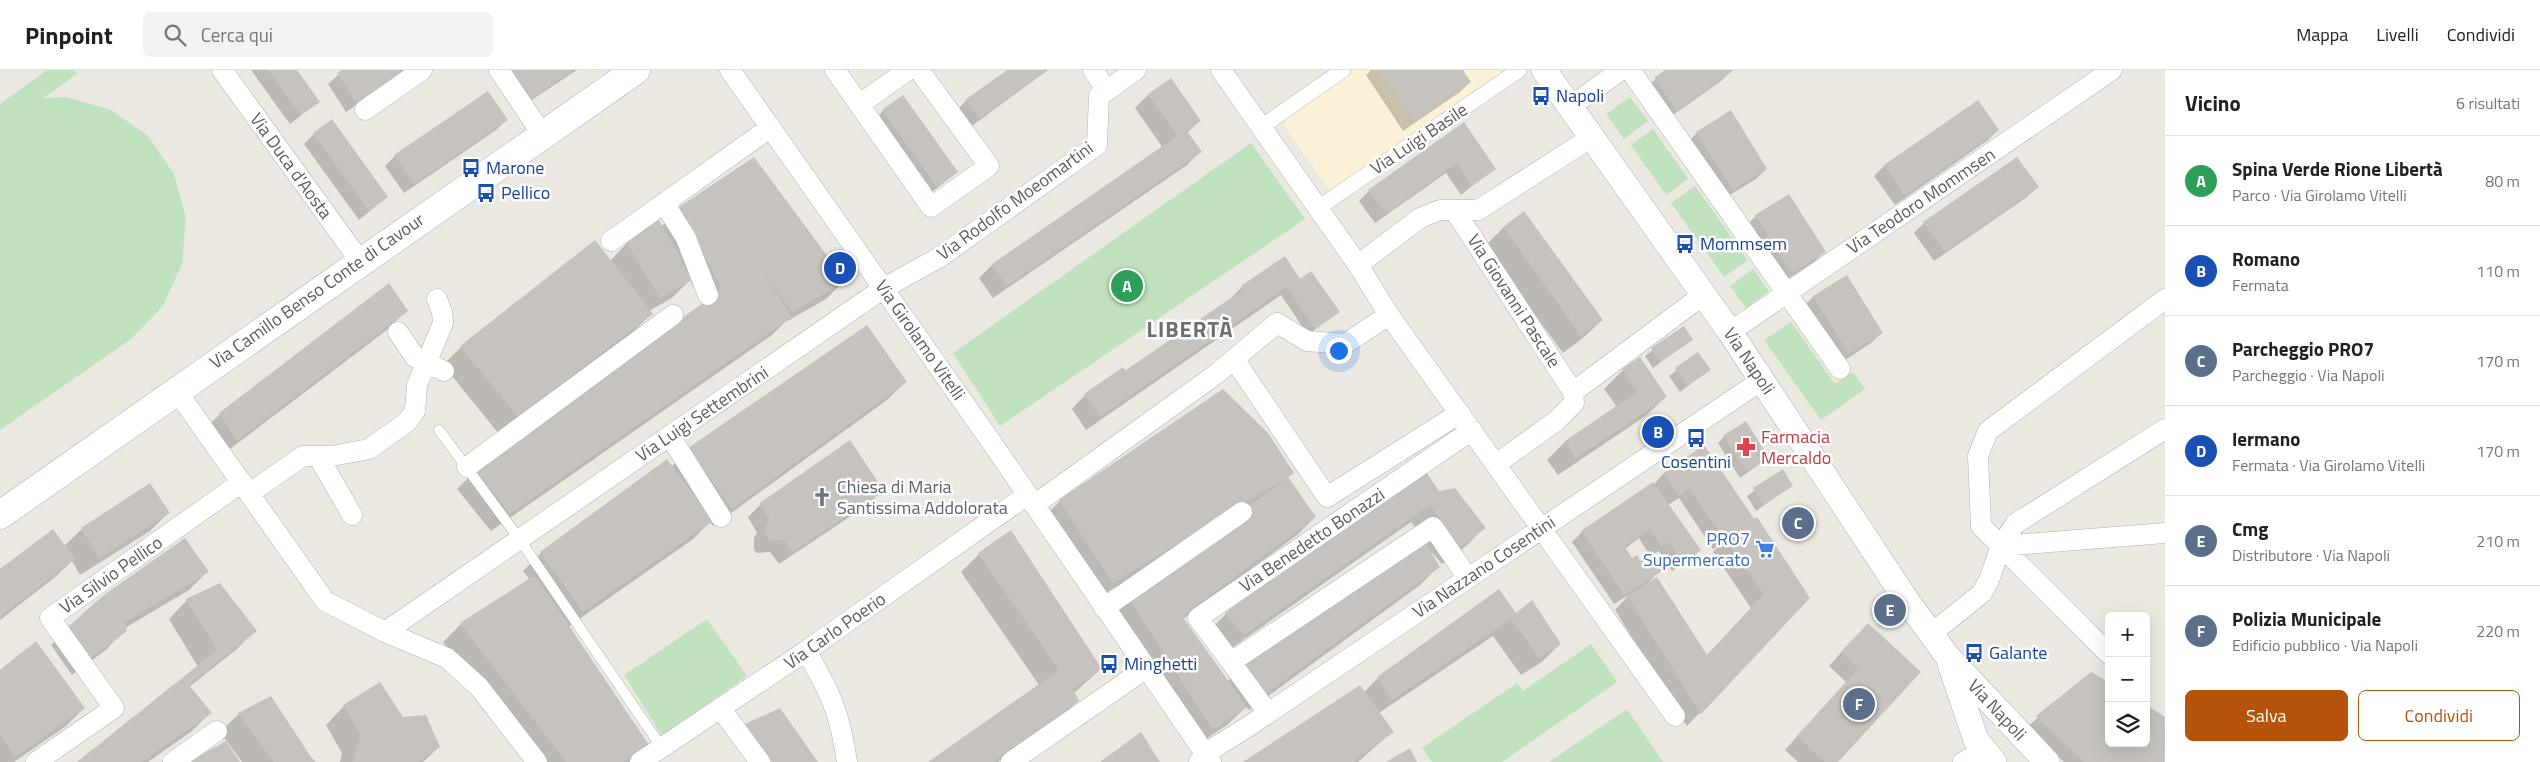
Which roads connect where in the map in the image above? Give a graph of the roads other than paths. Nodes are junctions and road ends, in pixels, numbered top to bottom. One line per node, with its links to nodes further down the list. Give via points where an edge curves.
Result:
1 (222, 70): 30 (street, Via Duca d'Aosta)
2 (422, 70): 21 (street)
3 (499, 70): 24 (street)
4 (636, 70): 24 (main road, Via Camillo Benso Conte di Cavour)
5 (730, 70): 22 (street, Via Girolamo Vitelli)
6 (835, 70): 19 (street)
7 (908, 70): 19 (street)
8 (918, 70): 19 (street, via 989,166 931,207)
9 (1092, 70): 18 (street)
10 (1136, 70): 18 (street)
11 (1222, 70): 23 (street)
12 (1343, 70): 23 (street)
13 (1519, 70): 27 (street, Via Luigi Basile)
14 (1544, 70): 20 (street, Via Napoli)
15 (1621, 70): 20 (street)
16 (1630, 70): 33 (street)
17 (2112, 70): 33 (street, Via Teodoro Mommsen)
18 (1107, 90): 32 (street, Via Rodolfo Moeomartini, via 1099,96 1097,146 940,257)
19 (860, 104)
20 (1570, 106): 25 (street, Via Napoli)
21 (365, 110)
22 (771, 128): 26 (street); 32 (street, Via Girolamo Vitelli)
23 (1261, 128): 27 (street)
24 (542, 134): 30 (main road, Via Camillo Benso Conte di Cavour)
25 (1592, 137): 28 (street, via 1478,210); 35 (street, Via Napoli)
26 (664, 203): 29 (street); 34 (street, via 686,238)
27 (1318, 208): 31 (street)
28 (1455, 211): 31 (street, via 1440,210 1420,218); 47 (street, Via Giovanni Pascale)
29 (611, 240)
30 (360, 262): 46 (main road, Via Camillo Benso Conte di Cavour)
31 (1358, 265): 39 (street)
32 (884, 288): 52 (street, Via Luigi Settembrini); 57 (street, Via Girolamo Vitelli)
33 (1786, 294): 41 (street, Via Teodoro Mommsen); 44 (street)
34 (708, 295)
35 (1703, 295): 41 (street, Via Napoli); 47 (street)
36 (437, 299): 43 (street, Via Silvio Pellico, via 443,323)
37 (2165, 299): 65 (street, via 1988,431 1978,456 1981,526)
38 (673, 315): 55 (street)
39 (1389, 315): 42 (street, via 1345,344 1307,341 1277,323); 48 (street)
40 (398, 332): 43 (street, via 415,357)
41 (1730, 332): 45 (street, Via Napoli)
42 (1234, 359): 48 (street, Via Benedetto Bonazzi, via 1327,497); 57 (street)
43 (435, 366): 53 (street, Via Silvio Pellico, via 417,385 415,412 407,422 369,449)
44 (1840, 369)
45 (1762, 380): 62 (street, Via Nazzano Cosentini); 69 (street, Via Napoli)
46 (176, 390): 56 (street); 59 (main road, Via Camillo Benso Conte di Cavour)
47 (1573, 392): 54 (street, via 1574,403 1556,421)
48 (1460, 413): 51 (street)
49 (2165, 429): 65 (street, via 2016,524)
50 (440, 430): 55 (lane)
51 (1472, 430): 54 (street); 73 (street, Via Benedetto Bonazzi, via 1198,618)
52 (670, 436): 61 (street); 64 (street, Via Luigi Settembrini)
53 (318, 456): 56 (street, Via Silvio Pellico, via 303,456); 60 (street)
54 (1496, 464): 62 (street)
55 (467, 467): 64 (lane)
56 (246, 488): 68 (street, via 325,601); 85 (street, Via Silvio Pellico, via 50,618 114,708)
57 (1030, 500): 67 (street, Via Girolamo Vitelli); 71 (street, Via Carlo Poerio)
58 (1242, 512): 67 (street)
59 (0, 515)
60 (352, 515)
61 (722, 516)
62 (1540, 529): 66 (street, Via Nazzano Cosentini); 77 (street)
63 (2165, 533): 65 (street)
64 (520, 540): 68 (street, Via Luigi Settembrini); 80 (lane)
65 (2001, 546): 69 (street, via 1982,593); 70 (street)
66 (1468, 578): 73 (street, via 1433,527); 76 (street, Via Nazzano Cosentini)
67 (1104, 608): 74 (street, Via Girolamo Vitelli)
68 (385, 632): 86 (street, via 447,658 479,687)
69 (1932, 634): 72 (street, Via Napoli)
70 (2105, 650)
71 (806, 651): 75 (street, Via Carlo Poerio); 89 (street, via 830,692 842,729)
72 (1948, 657): 78 (street, Via Napoli); 82 (street, Via Napoli)
73 (1231, 662): 76 (street, Via Benedetto Bonazzi)
74 (1145, 669): 83 (street, Via Girolamo Vitelli); 90 (street)
75 (721, 709): 80 (street, Via Carlo Poerio); 88 (street)
76 (1268, 713): 83 (street, Via Nazzano Cosentini)
77 (1675, 716)
78 (2013, 726): 81 (street, Via Napoli); 82 (street, via 1992,737)
79 (217, 731): 84 (street)
80 (662, 748): 87 (street, Via Carlo Poerio)
81 (2036, 757)
82 (1980, 758)
83 (1205, 759)
84 (179, 760)
85 (36, 762)
86 (538, 762)
87 (640, 762)
88 (760, 762)
89 (847, 762)
90 (1011, 762)

